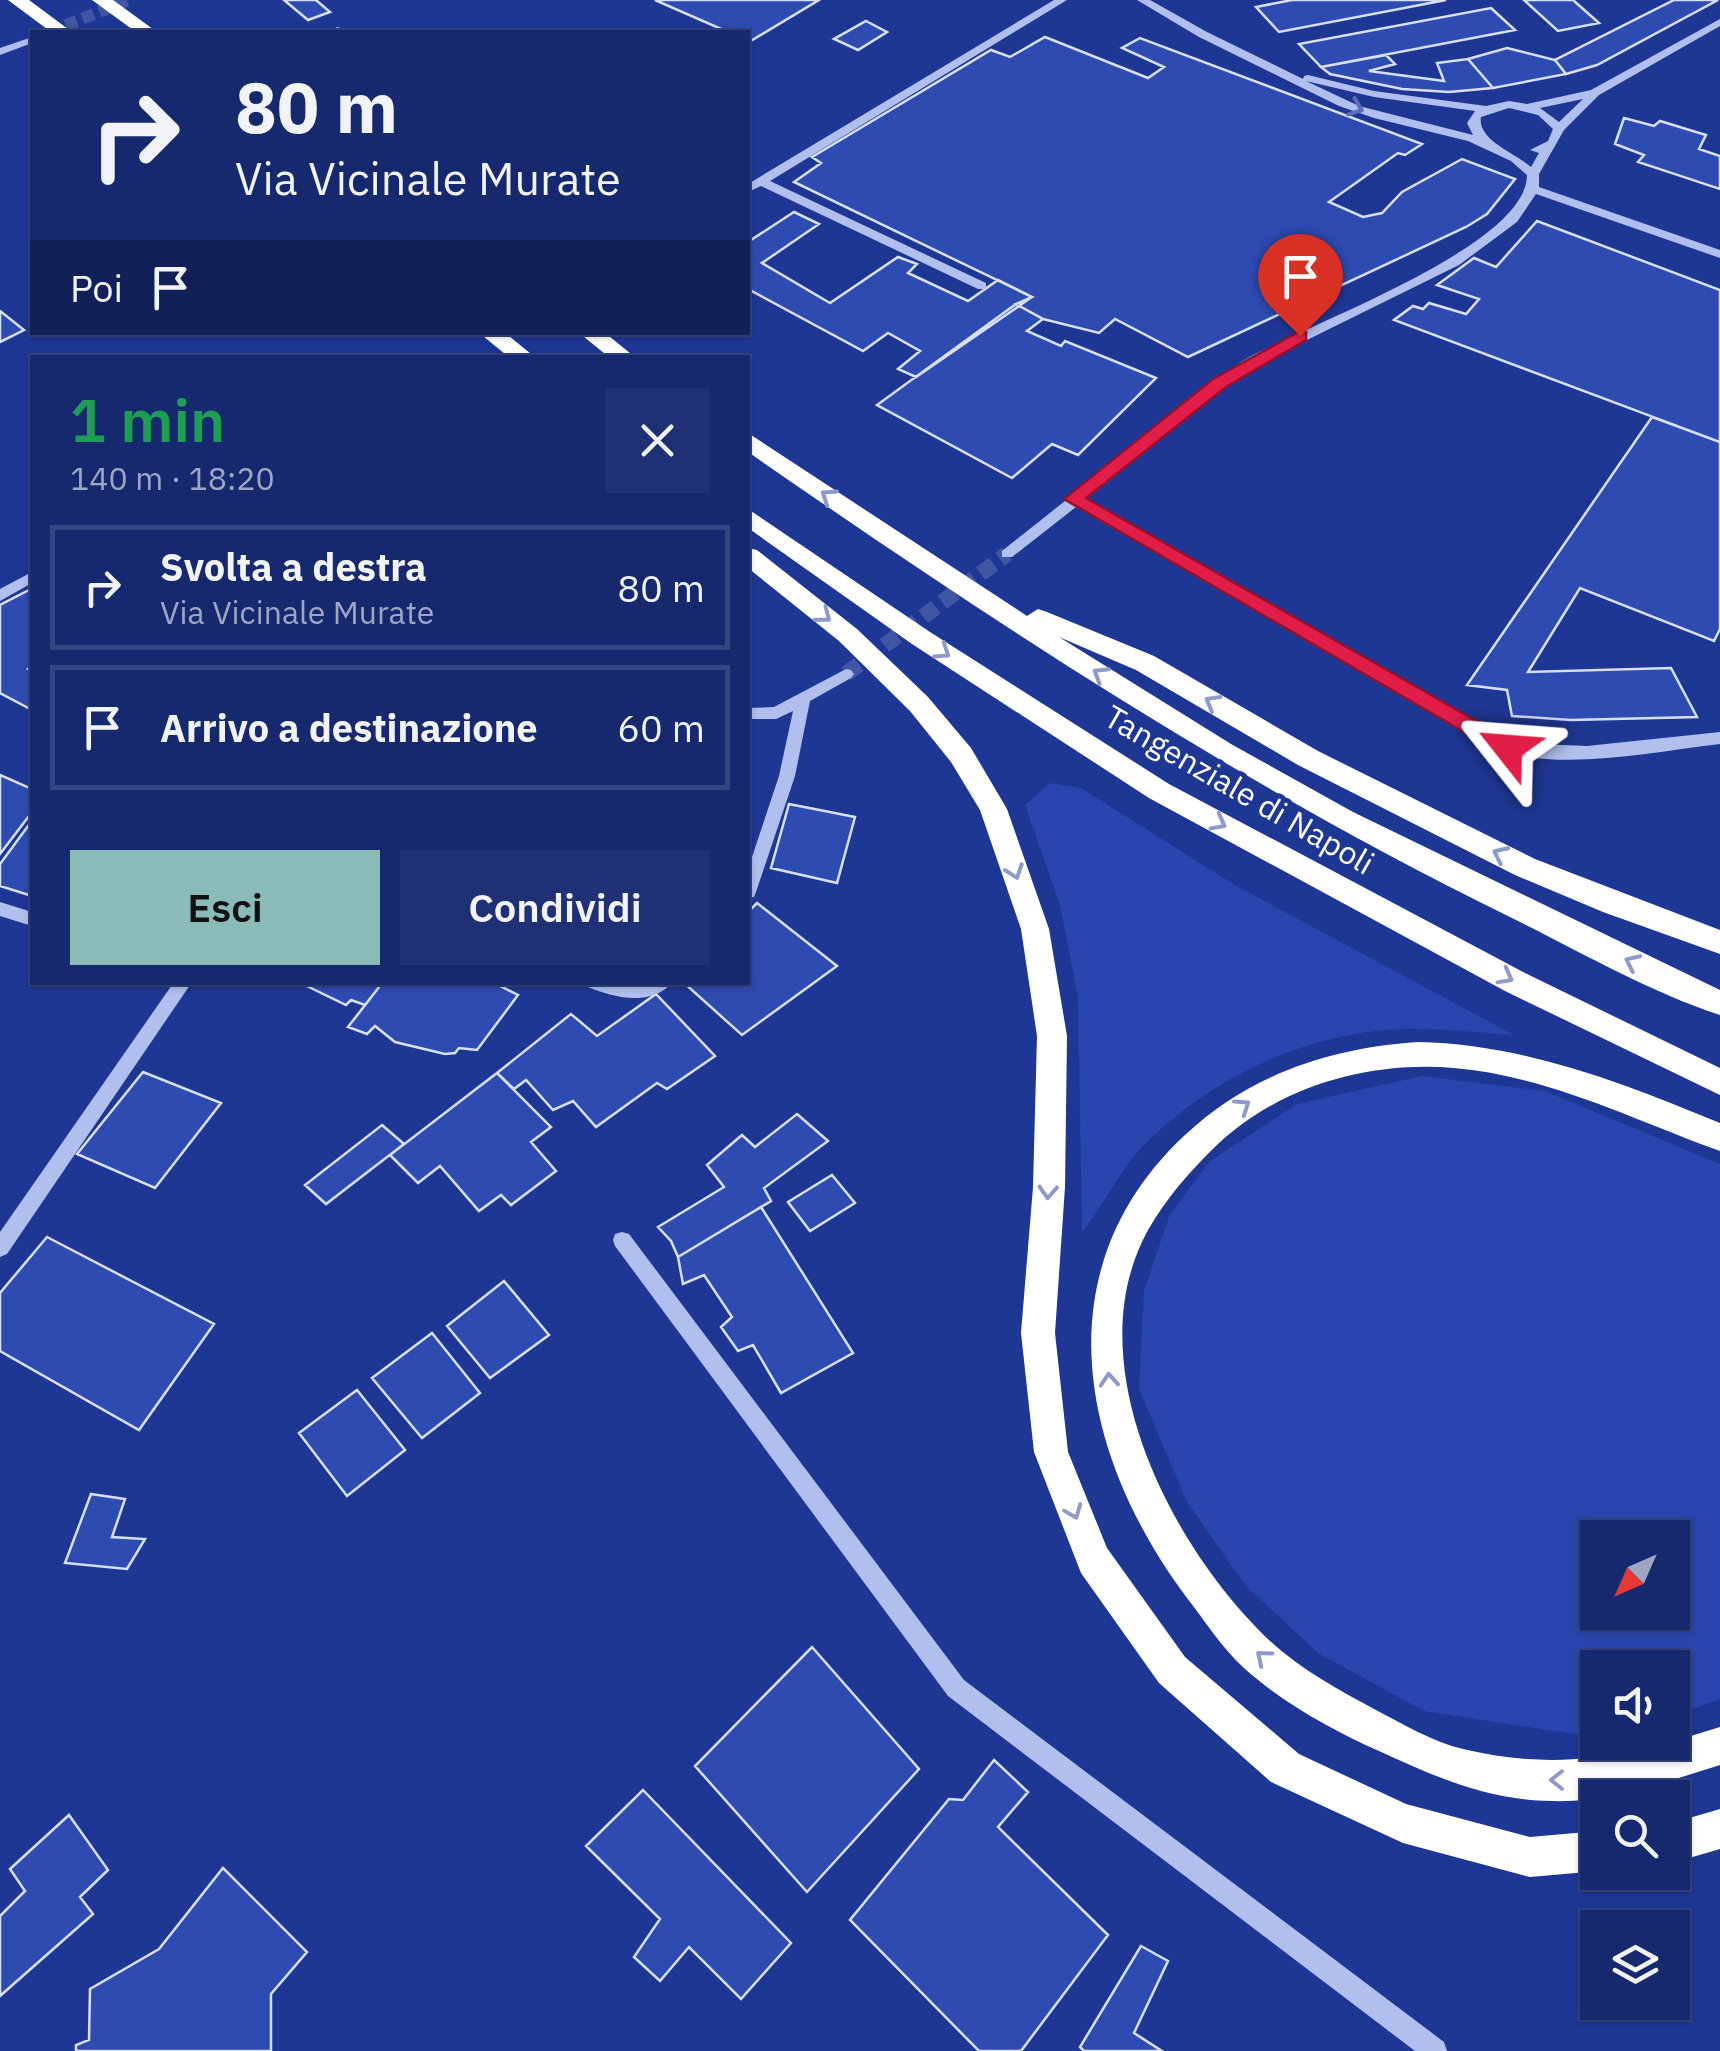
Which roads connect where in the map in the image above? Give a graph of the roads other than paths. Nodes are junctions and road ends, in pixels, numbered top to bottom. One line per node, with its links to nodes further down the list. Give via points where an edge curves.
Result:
1 (17, 0): 6 (highway)
2 (100, 0): 7 (highway)
3 (1062, 0): 17 (street)
4 (1142, 0): 10 (street)
5 (1720, 22): 11 (street)
6 (60, 30)
7 (145, 30)
8 (30, 40): 9 (street)
9 (0, 52)
10 (1268, 66): 13 (street, via 1341,88); 15 (street, one-way to 15, via 1371,114)
11 (1595, 93): 12 (street); 14 (street)
12 (1525, 107): 13 (street); 14 (street)
13 (1485, 109): 15 (street, via 1473,123 1484,140)
14 (1559, 129): 16 (street)
15 (1498, 146): 16 (street); 18 (street, via 1516,157)
16 (1548, 147): 18 (street)
17 (762, 182): 19 (street); 21 (street)
18 (1533, 182): 20 (street); 27 (street, via 1513,218 1455,262 1245,365)
19 (750, 188)
20 (1720, 254)
21 (982, 286)
22 (493, 335): 24 (highway)
23 (593, 335): 25 (highway)
24 (521, 355)
25 (621, 355)
26 (750, 442): 32 (highway, Tangenziale di Napoli, one-way to 26)
27 (1074, 499): 29 (street); 37 (street, via 1508,748 1622,749)
28 (750, 518): 46 (highway, Tangenziale di Napoli, one-way to 46, via 1159,791 1515,982)
29 (1007, 554)
30 (750, 558): 53 (highway, one-way to 53, via 848,634 962,755 994,810 1035,928 1052,1036 1038,1333 1050,1452 1094,1560 1172,1670 1285,1768 1403,1823 1530,1857)
31 (30, 578): 33 (street)
32 (954, 582): 41 (highway, one-way to 32, via 1525,867 1308,758 1145,664); 45 (highway, Tangenziale di Napoli, one-way to 32, via 1534,916 1224,753)
33 (0, 596)
34 (846, 674): 35 (street)
35 (803, 699): 36 (street, via 776,713); 38 (street)
36 (750, 714)
37 (1720, 738)
38 (750, 886)
39 (0, 909): 40 (street)
40 (30, 918)
41 (1720, 942)
42 (182, 985): 49 (street)
43 (601, 985): 44 (street, via 623,995)
44 (659, 985)
45 (1720, 1004)
46 (1720, 1082)
47 (1720, 1136): 50 (highway, one-way to 47, via 1650,1768 1558,1783 1457,1767 1358,1722 1260,1657 1180,1565 1134,1481 1111,1413 1106,1345 1112,1284 1130,1225 1158,1182 1205,1133 1280,1084 1376,1060 1429,1054 1486,1059 1610,1094)
48 (622, 1240): 54 (street, via 956,1688)
49 (0, 1248)
50 (1720, 1746)
51 (1720, 1829): 52 (highway)
52 (1690, 1838)
53 (1580, 1853)
54 (1435, 2051)

